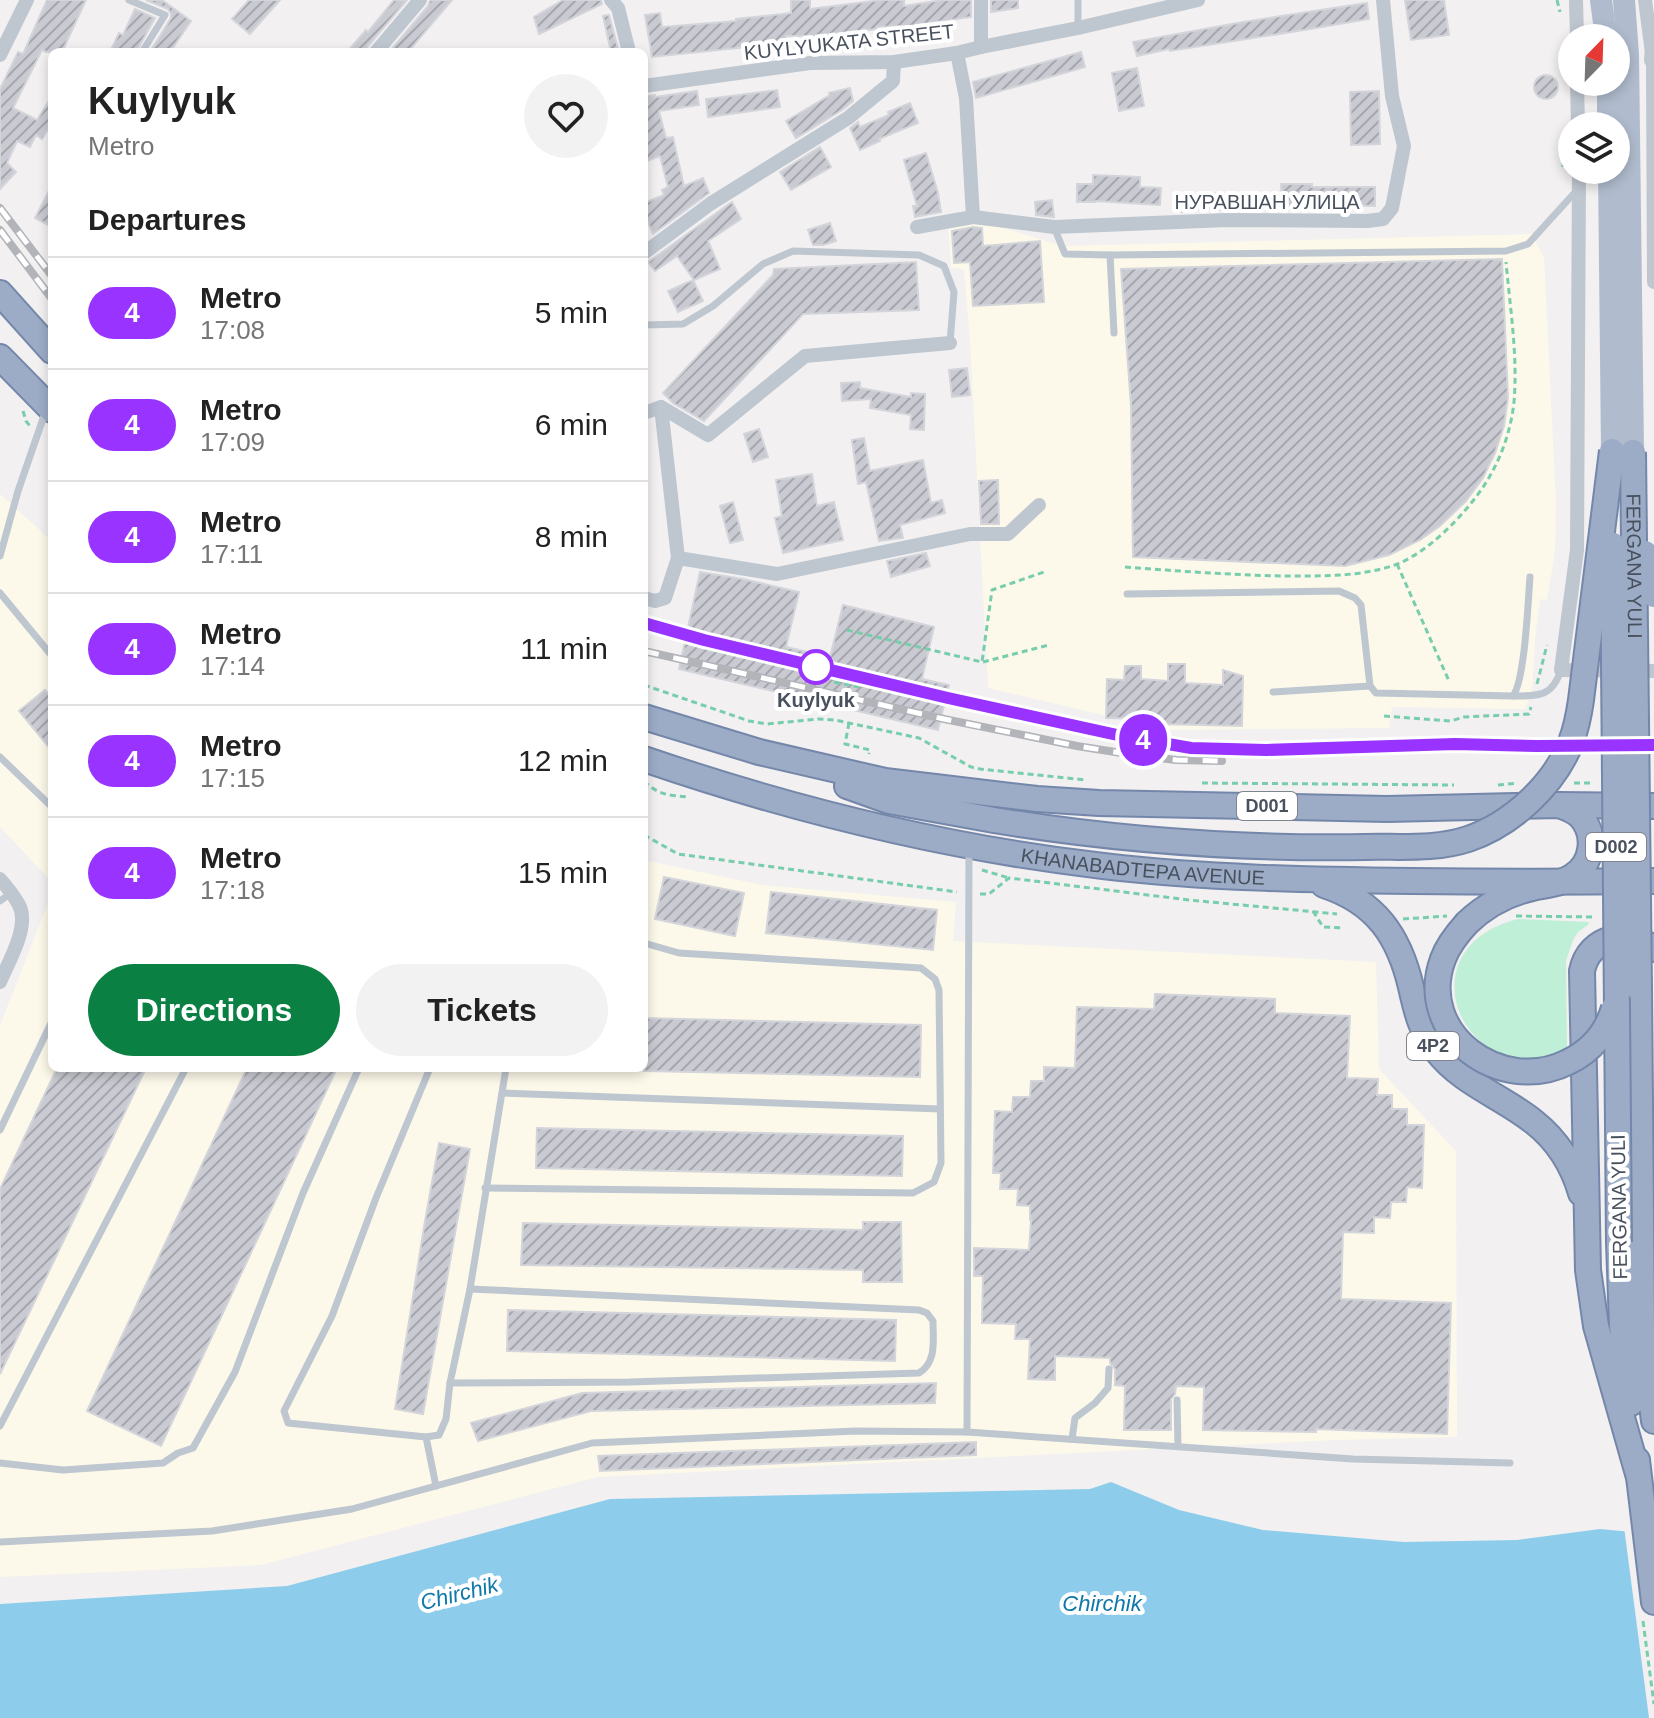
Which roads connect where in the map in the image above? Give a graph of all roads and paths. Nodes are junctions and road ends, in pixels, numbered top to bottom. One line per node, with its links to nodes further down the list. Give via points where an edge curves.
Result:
1 (27, 0): 24 (street)
2 (129, 0): 19 (lane, via 165,15)
3 (420, 0): 20 (street)
4 (611, 0): 21 (street)
5 (981, 0): 18 (street)
6 (1078, 0): 17 (lane)
7 (1198, 0): 17 (street, KUYLYUKATA STREET)
8 (1383, 0): 32 (street, НУРАВШАН УЛИЦА, via 1392,96 1404,146 1392,208 1383,219)
9 (1557, 0): 14 (path)
10 (1576, 0): 15 (street)
11 (1601, 0): 16 (main road)
12 (1624, 0): 49 (main road, FERGANA YULI, via 1628,54)
13 (1645, 0): 23 (street)
14 (1560, 13)
15 (1573, 24)
16 (1604, 24)
17 (1078, 28): 18 (street, KUYLYUKATA STREET)
18 (981, 47): 22 (street, KUYLYUKATA STREET)
19 (144, 48)
20 (379, 48)
21 (628, 48)
22 (957, 53): 25 (street, KUYLYUKATA STREET); 30 (street, via 966,98)
23 (1653, 54): 36 (street)
24 (0, 55)
25 (894, 62): 26 (street, KUYLYUKATA STREET, via 810,63); 33 (street, via 893,81 848,118 710,204)
26 (648, 85)
27 (1580, 184): 29 (street)
28 (1610, 184): 49 (main road, FERGANA YULI)
29 (1580, 187): 34 (lane, via 1528,244); 51 (street)
30 (973, 217): 31 (street, НУРАВШАН УЛИЦА); 32 (street, НУРАВШАН УЛИЦА)
31 (917, 227)
32 (1054, 227): 35 (lane, via 1065,254)
33 (648, 250)
34 (1506, 251): 35 (lane); 55 (path, via 1514,402 1498,463 1463,513 1434,541)
35 (1110, 255): 39 (lane)
36 (1654, 282)
37 (0, 293): 40 (highway)
38 (648, 325): 41 (lane, via 683,324 763,264 793,251 919,255 944,266 954,292)
39 (1114, 333)
40 (48, 343)
41 (950, 343): 45 (street, via 805,356 708,435)
42 (0, 357): 44 (highway)
43 (17, 404): 48 (path)
44 (48, 406)
45 (661, 407): 47 (street); 53 (street)
46 (48, 412): 48 (lane)
47 (648, 412)
48 (38, 434): 52 (lane)
49 (1622, 451): 61 (highway, bridge); 81 (highway, bridge, via 1574,733 1562,762 1542,788 1518,811 1471,838 1419,846 1332,848 1042,828 889,801); 111 (highway, FERGANA YULI / D002, bridge)
50 (1039, 505): 53 (street, via 1008,534 970,534 777,574)
51 (1577, 550): 54 (street, via 1592,570 1615,581 1632,579); 68 (street)
52 (0, 556)
53 (678, 558): 62 (street, via 665,598)
54 (1654, 560)
55 (1397, 564): 56 (path, via 1340,577); 75 (path)
56 (1125, 567)
57 (1044, 572): 67 (path, via 992,590)
58 (1530, 577): 76 (lane, via 1522,664)
59 (0, 593): 66 (lane)
60 (1127, 594): 72 (lane, via 1339,591 1361,605)
61 (1654, 595)
62 (648, 599)
63 (847, 630): 67 (path)
64 (1548, 643): 77 (path)
65 (1049, 645): 67 (path)
66 (48, 651)
67 (982, 662)
68 (1561, 670): 69 (street); 77 (lane, via 1556,684)
69 (1654, 671)
70 (834, 682): 73 (path)
71 (648, 686): 80 (path, via 749,721)
72 (1370, 686): 74 (lane); 75 (lane, via 1376,693)
73 (859, 687)
74 (1273, 692)
75 (1455, 695): 76 (lane)
76 (1513, 696): 77 (lane)
77 (1534, 696): 78 (path, via 1529,714 1451,721)
78 (1384, 716)
79 (648, 718): 81 (highway, D001)
80 (849, 723): 82 (path, via 845,744 870,750); 85 (path, via 919,738 971,767)
81 (728, 744): 91 (highway, D001, via 885,781 1037,799 1387,809)
82 (869, 754)
83 (0, 757): 90 (lane)
84 (648, 760): 94 (highway, KHANABADTEPA AVENUE, via 814,812)
85 (1091, 781)
86 (1201, 783): 88 (path)
87 (1521, 783): 89 (path)
88 (1452, 785)
89 (1496, 785)
90 (48, 803)
91 (1559, 805): 92 (highway, D001); 98 (highway, via 1583,818 1592,844 1581,870)
92 (1654, 806)
93 (648, 837): 99 (path, via 678,854)
94 (969, 846): 96 (highway, KHANABADTEPA AVENUE, via 1103,866); 99 (lane)
95 (0, 879): 100 (street)
96 (1286, 880): 98 (highway, KHANABADTEPA AVENUE); 107 (highway, 4P2, via 1342,893)
97 (1654, 881): 98 (highway, KHANABADTEPA AVENUE)
98 (1557, 882): 105 (highway, via 1504,896)
99 (968, 893): 101 (path, via 989,894 1009,878); 130 (lane)
100 (6, 897): 110 (street, via 21,909 23,921)
101 (1313, 911): 102 (path); 106 (path, via 1323,927)
102 (1343, 914)
103 (1508, 916): 104 (path)
104 (1595, 917)
105 (1467, 923): 107 (path, via 1452,916 1403,918); 111 (highway, bridge, via 1443,960 1441,1006 1455,1037 1493,1066 1534,1072 1576,1058 1603,1033)
106 (1344, 928)
107 (1387, 928): 122 (highway, 4P2, via 1433,1047 1467,1080 1533,1121 1551,1139 1574,1174)
108 (648, 944): 119 (lane, via 679,953 921,968 939,990)
109 (1654, 949): 122 (highway, via 1634,938 1610,939 1596,947 1582,971)
110 (0, 982)
111 (1628, 989): 112 (highway); 123 (highway, FERGANA YULI / D002, bridge)
112 (1654, 1028)
113 (48, 1029): 120 (lane)
114 (184, 1072): 129 (lane)
115 (357, 1072): 134 (lane, via 303,1193 235,1372 193,1448 163,1463 63,1470)
116 (428, 1072): 131 (lane, via 332,1316 284,1411 288,1423)
117 (505, 1072): 118 (lane)
118 (502, 1093): 119 (lane); 121 (lane)
119 (940, 1109): 121 (lane, via 941,1163 934,1182 913,1193)
120 (0, 1130)
121 (485, 1188): 124 (lane)
122 (1587, 1221): 136 (highway, 4P2, via 1596,1326)
123 (1630, 1242): 128 (highway, FERGANA YULI / D002); 136 (highway, FERGANA YULI / D002, via 1622,1326)
124 (470, 1289): 126 (lane); 126 (lane, via 919,1310 933,1321 932,1358 919,1373)
125 (1109, 1369): 132 (lane, via 1108,1388 1075,1418)
126 (450, 1383): 131 (lane, via 439,1435)
127 (1177, 1400): 133 (lane)
128 (1654, 1421)
129 (0, 1426)
130 (967, 1432): 132 (lane); 137 (lane, via 856,1431 592,1443)
131 (426, 1437): 137 (lane)
132 (1072, 1439): 133 (lane)
133 (1178, 1446): 135 (lane, via 1353,1459)
134 (0, 1463)
135 (1510, 1463)
136 (1638, 1474): 139 (highway, D002)
137 (436, 1486): 138 (lane, via 352,1509 212,1531)
138 (0, 1542)
139 (1654, 1602)

